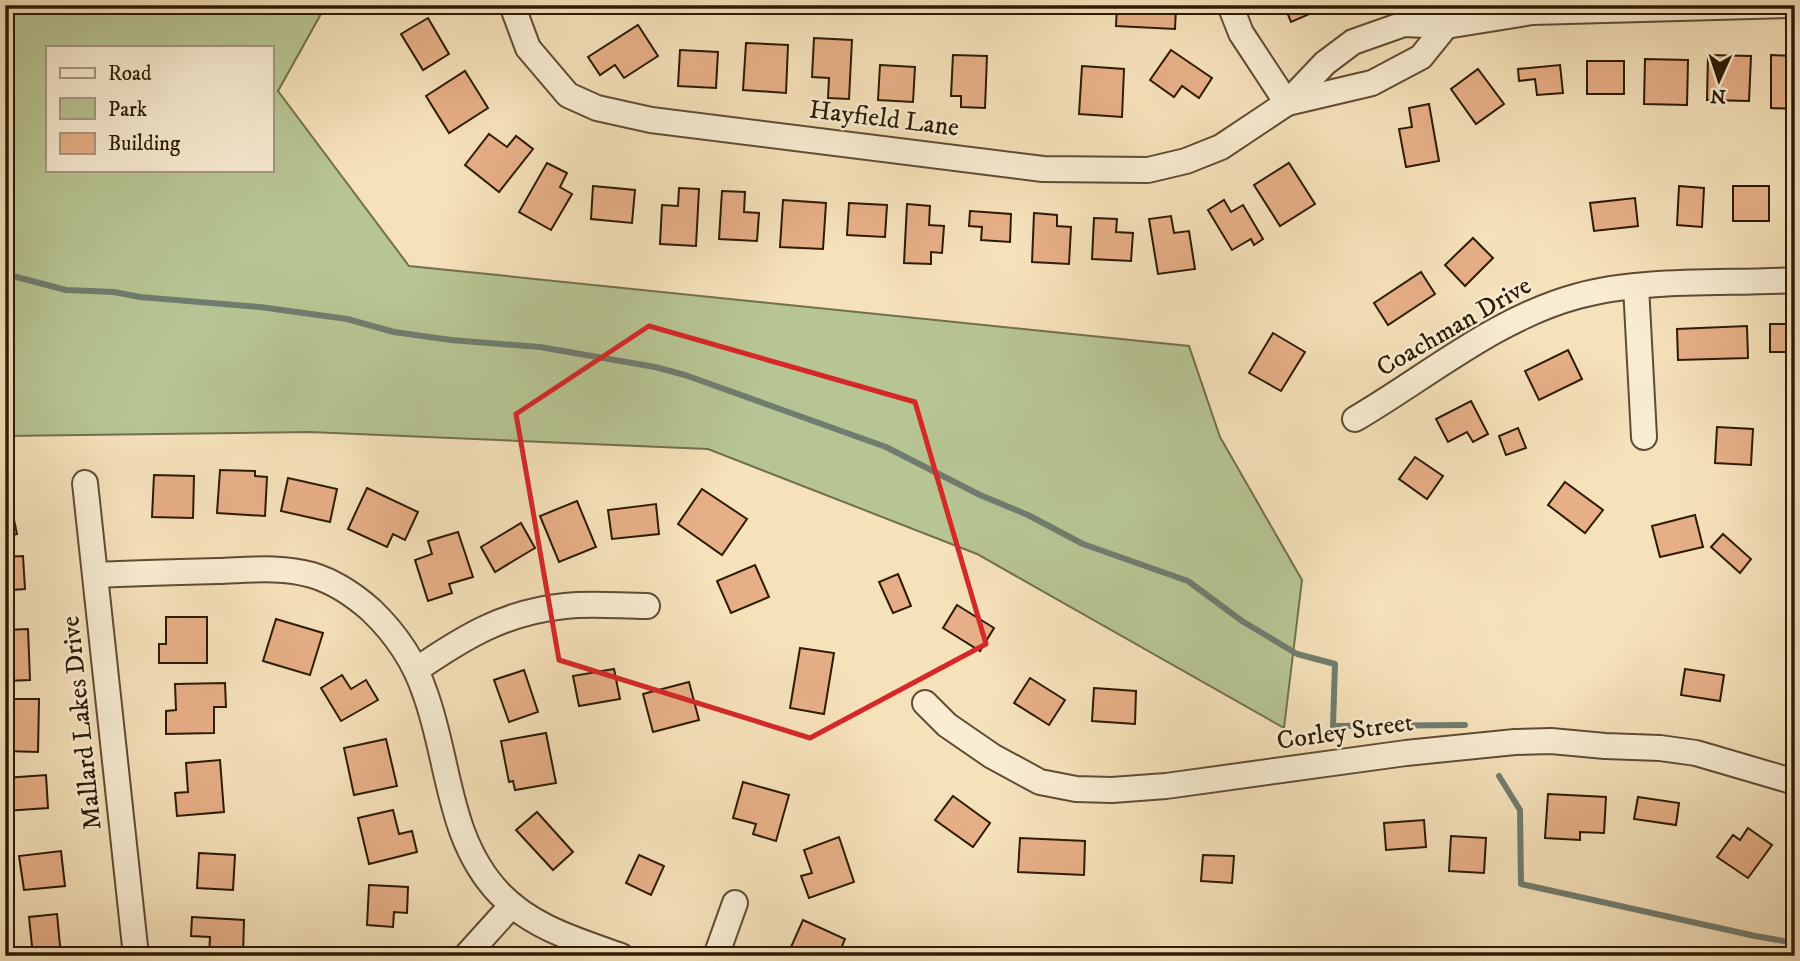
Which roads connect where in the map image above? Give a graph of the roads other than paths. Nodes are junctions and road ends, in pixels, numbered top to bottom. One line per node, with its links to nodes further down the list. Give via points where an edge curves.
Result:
1 (512, 5): 6 (street, Hayfield Lane, via 528,47 568,95 597,108 678,123 1043,169 1148,170 1221,147)
2 (1230, 5): 6 (street, via 1241,33)
3 (1787, 5): 4 (street, Hayfield Lane)
4 (1532, 9): 5 (street, Hayfield Lane)
5 (1446, 26): 6 (street, Hayfield Lane, via 1421,57 1372,83); 6 (street, Hayfield Lane, via 1404,24 1353,42 1325,63)
6 (1287, 103)
7 (1795, 279): 8 (street, Coachman Drive)
8 (1636, 286): 9 (street, Coachman Drive, via 1546,306); 10 (street)
9 (1355, 419)
10 (1644, 437)
11 (85, 483): 12 (street, Mallard Lakes Drive)
12 (96, 575): 14 (street, via 274,569 313,575 349,593 373,613 395,635); 19 (street, Mallard Lakes Drive)
13 (647, 606): 14 (street, via 566,606 527,612 471,634)
14 (416, 670): 18 (street, via 458,824 486,877)
15 (925, 703): 16 (street, Corley Street, via 947,725 992,756 1040,782 1076,789 1166,786 1406,753 1539,741 1696,753)
16 (1795, 782)
17 (735, 903): 22 (street)
18 (512, 905): 20 (street); 21 (street, via 554,932)
19 (136, 956)
20 (466, 956)
21 (621, 956)
22 (716, 956)

